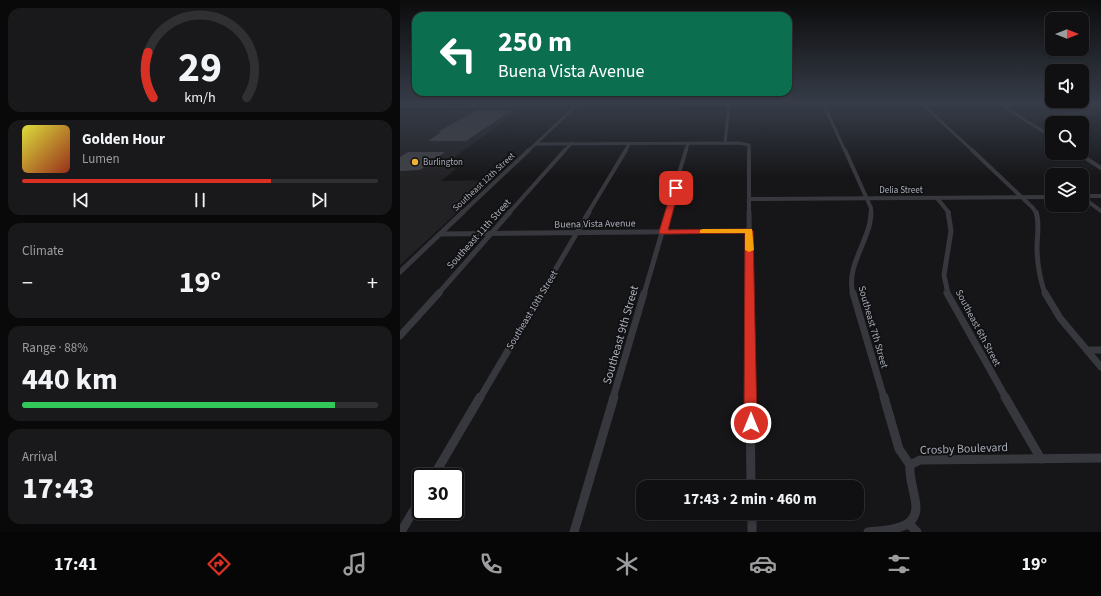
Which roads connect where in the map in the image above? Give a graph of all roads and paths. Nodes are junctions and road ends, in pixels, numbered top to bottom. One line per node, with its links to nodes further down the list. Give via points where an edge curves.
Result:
1 (553, 128): 9 (street, Southeast 12th Street)
2 (727, 128): 8 (street)
3 (835, 128): 16 (street, Southeast 7th Street)
4 (947, 128): 13 (street)
5 (572, 143): 6 (street); 9 (street); 25 (street, Southeast 11th Street)
6 (630, 143): 7 (street); 23 (street, Southeast 10th Street)
7 (688, 143): 8 (street); 22 (street, Southeast 9th Street)
8 (725, 143): 18 (street, via 749,145)
9 (536, 144): 24 (street, Southeast 12th Street)
10 (1089, 160): 11 (street)
11 (1101, 168)
12 (1101, 196): 15 (street)
13 (1020, 197): 14 (street, Delia Street); 17 (street, Delia Street); 28 (street, via 1033,208 1039,218 1037,247 1042,284 1047,297 1059,317)
14 (1045, 197)
15 (1089, 197)
16 (867, 198): 17 (street, Delia Street); 18 (street, Delia Street); 33 (street, Southeast 7th Street, via 871,208 871,220 852,270 852,290 898,449)
17 (937, 198): 32 (street, Southeast 6th Street, via 948,211 950,218 951,231 944,275 948,296)
18 (750, 199): 21 (street)
19 (1089, 202): 20 (street)
20 (1101, 211)
21 (749, 231): 22 (street, Buena Vista Avenue); 35 (street)
22 (663, 232): 23 (street, Buena Vista Avenue); 40 (street, Southeast 9th Street)
23 (577, 233): 25 (street, Buena Vista Avenue); 34 (street, Southeast 10th Street)
24 (441, 234): 25 (street, Buena Vista Avenue); 26 (street, Southeast 12th Street)
25 (491, 234): 27 (street, Southeast 11th Street)
26 (400, 272)
27 (400, 336)
28 (1087, 350): 29 (street); 30 (street)
29 (1101, 350)
30 (1101, 367)
31 (1101, 458): 32 (street, Crosby Boulevard)
32 (1041, 459): 33 (street, Crosby Boulevard, via 920,460)
33 (910, 465): 38 (street, Crosby Boulevard, via 909,475 916,502 915,514)
34 (438, 468)
35 (751, 480)
36 (412, 513): 39 (street)
37 (752, 520): 41 (street)
38 (910, 524): 42 (street, via 902,529); 43 (street)
39 (401, 532)
40 (574, 532)
41 (752, 532)
42 (868, 532)
43 (917, 532)

